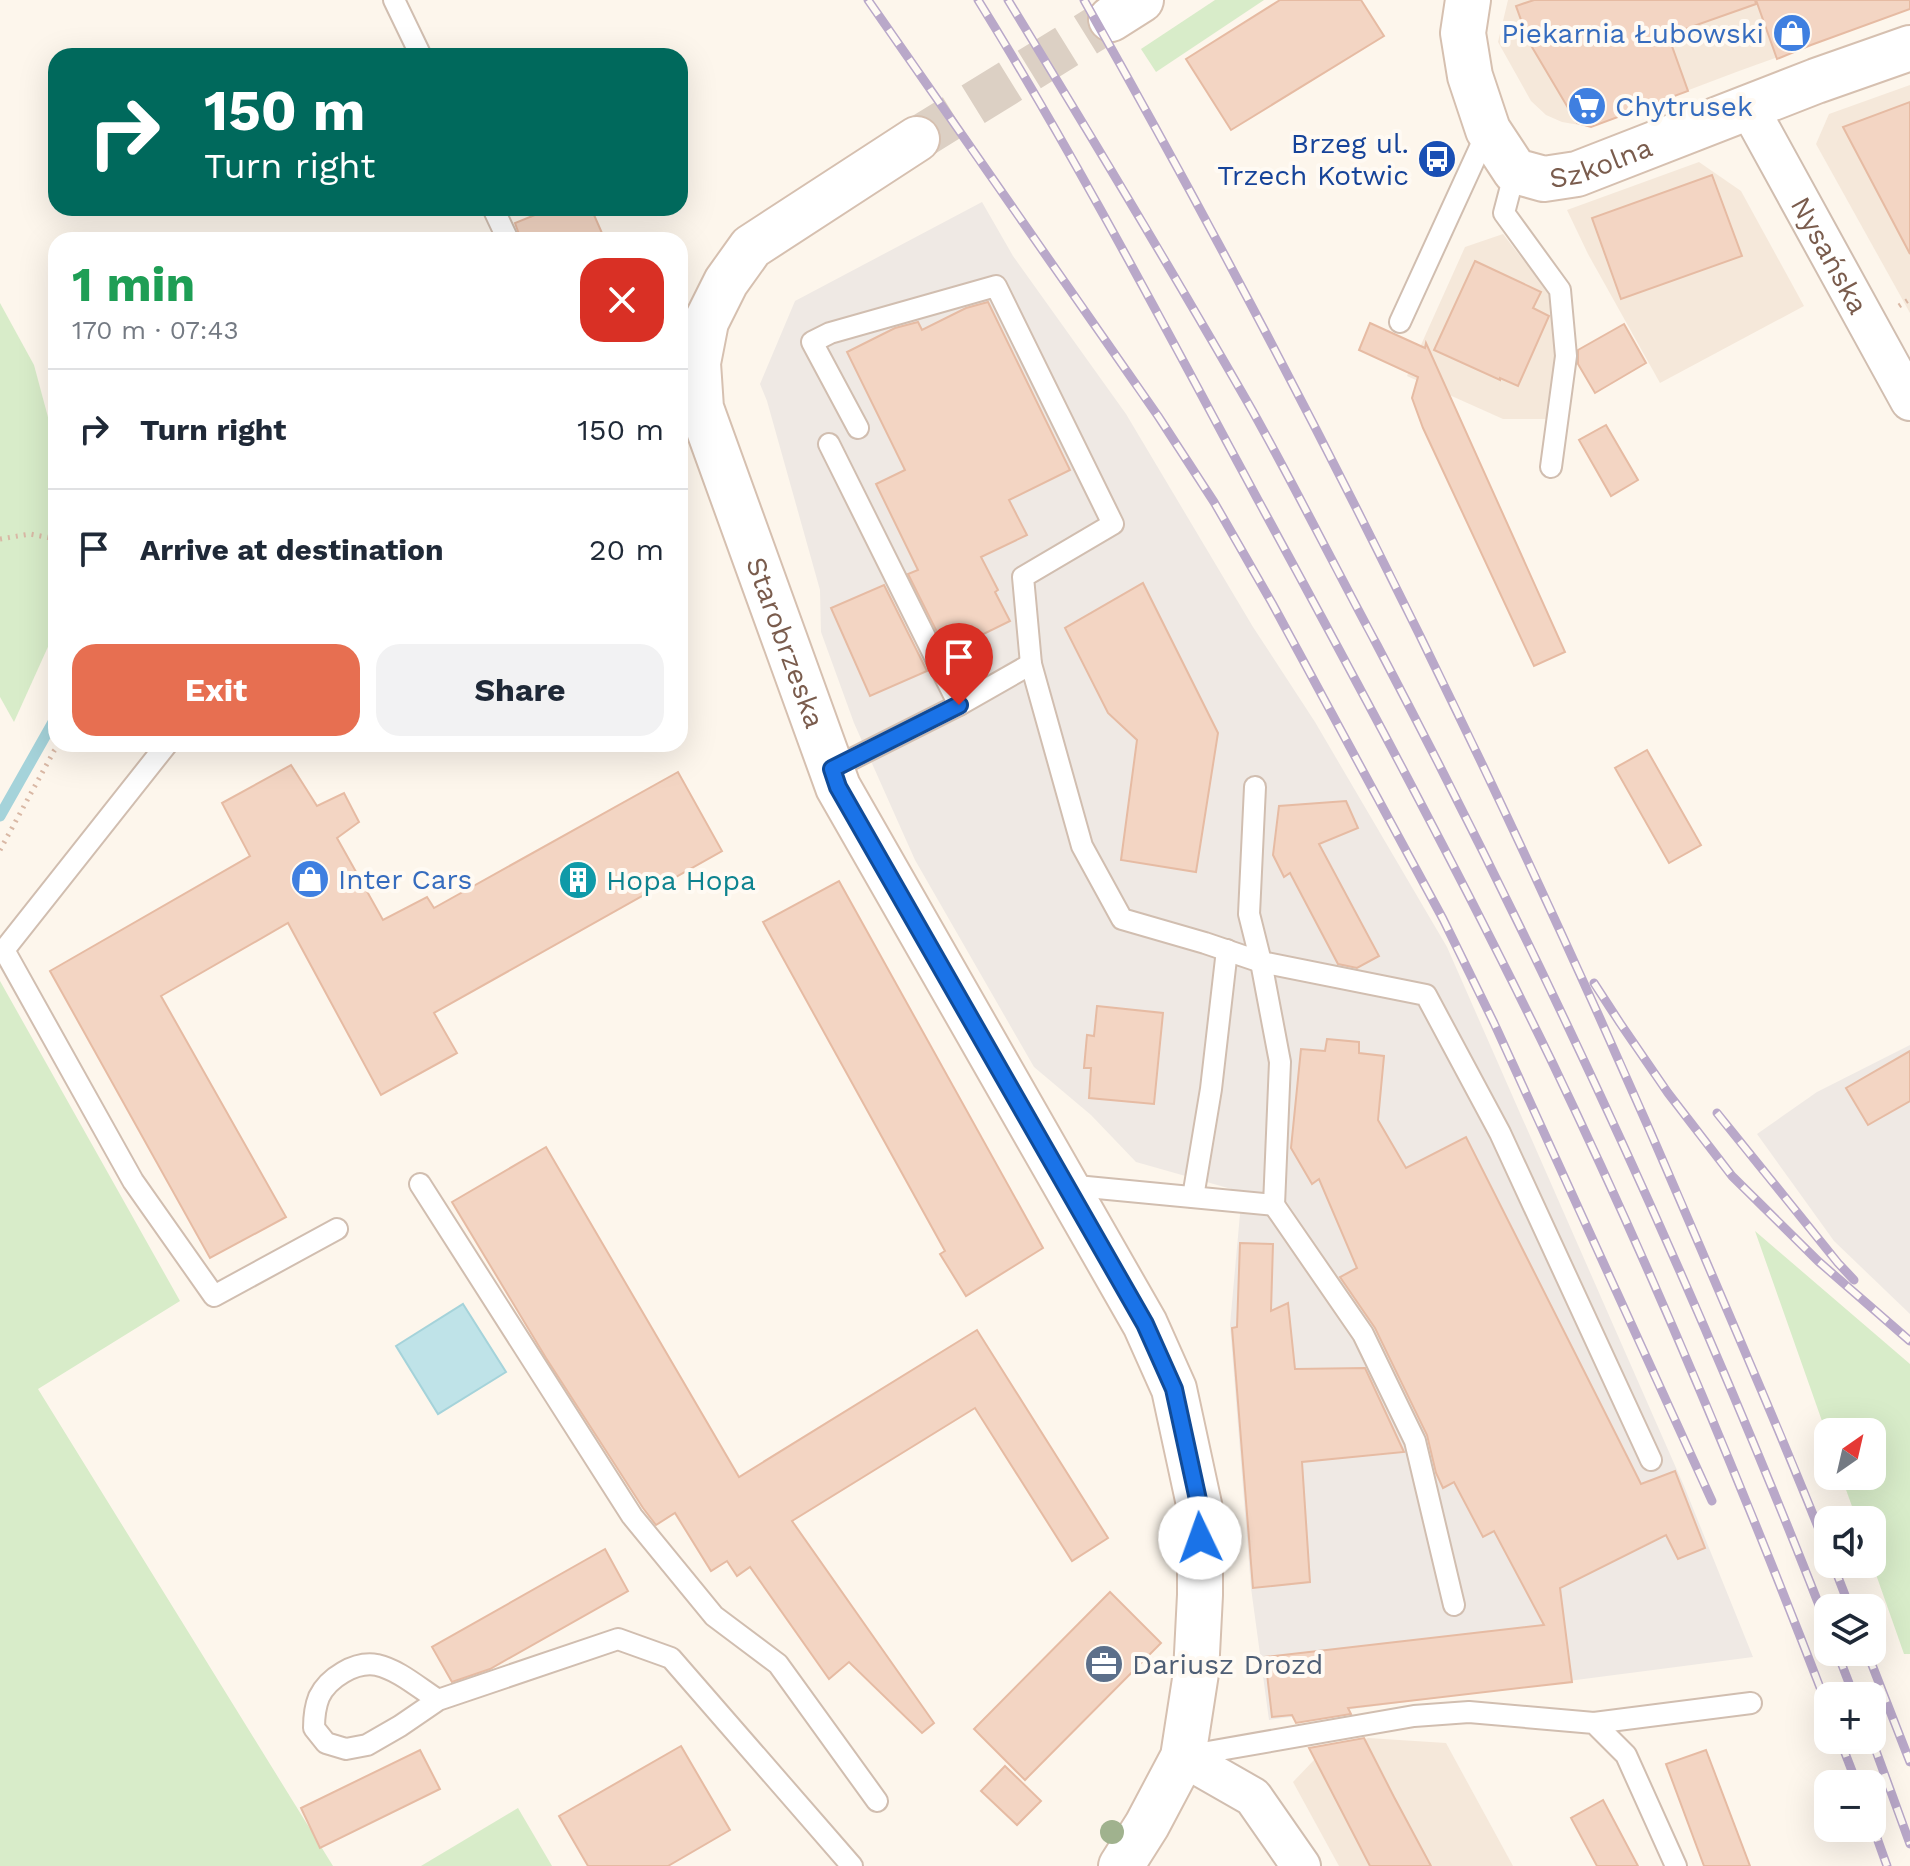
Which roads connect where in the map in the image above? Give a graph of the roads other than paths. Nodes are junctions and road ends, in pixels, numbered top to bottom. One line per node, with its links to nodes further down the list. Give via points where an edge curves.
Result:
1 (394, 0): 3 (lane)
2 (1468, 0): 6 (street, via 1463,33)
3 (417, 48)
4 (1910, 48): 5 (street, Szkolna)
5 (1749, 108): 8 (street, Szkolna, via 1577,174 1544,179); 10 (street, Nysańska)
6 (1488, 130): 8 (street); 9 (lane)
7 (917, 139): 17 (street, Starobrzeska, via 751,247 706,322 698,363 701,408)
8 (1515, 171): 13 (lane, via 1504,213 1560,290 1566,356)
9 (1400, 322)
10 (1910, 401)
11 (858, 428): 14 (lane, via 812,342 996,286 1113,524 1023,577)
12 (829, 444): 15 (lane)
13 (1551, 467)
14 (1031, 664): 15 (lane); 19 (lane, via 1082,846 1122,919)
15 (959, 705): 17 (lane)
16 (161, 752): 25 (lane, via 4,950 133,1181 214,1296)
17 (832, 769): 22 (street, Starobrzeska)
18 (1255, 787): 20 (lane, via 1249,914)
19 (1227, 950): 20 (lane); 23 (lane)
20 (1261, 962): 24 (lane, via 1280,1062); 26 (lane, via 1426,995 1500,1133)
21 (420, 1184): 32 (lane, via 632,1516 714,1616 778,1664)
22 (1066, 1185): 23 (lane); 31 (street, Starobrzeska, via 1145,1324 1174,1389 1200,1509 1196,1673)
23 (1193, 1197): 24 (lane)
24 (1274, 1205): 27 (lane, via 1363,1334 1415,1441)
25 (337, 1229)
26 (1651, 1460)
27 (1454, 1605)
28 (438, 1700): 28 (lane, via 367,1745 346,1749 326,1743 314,1728 320,1695 335,1677 354,1668 375,1664); 33 (lane, via 618,1639 671,1658)
29 (1751, 1703): 30 (lane)
30 (1594, 1723): 31 (lane, via 1469,1712 1414,1716); 36 (lane, via 1626,1755)
31 (1183, 1757): 34 (street, Starobrzeska); 35 (street, via 1253,1797)
32 (877, 1801)
33 (852, 1866)
34 (1121, 1866)
35 (1301, 1866)
36 (1676, 1866)

